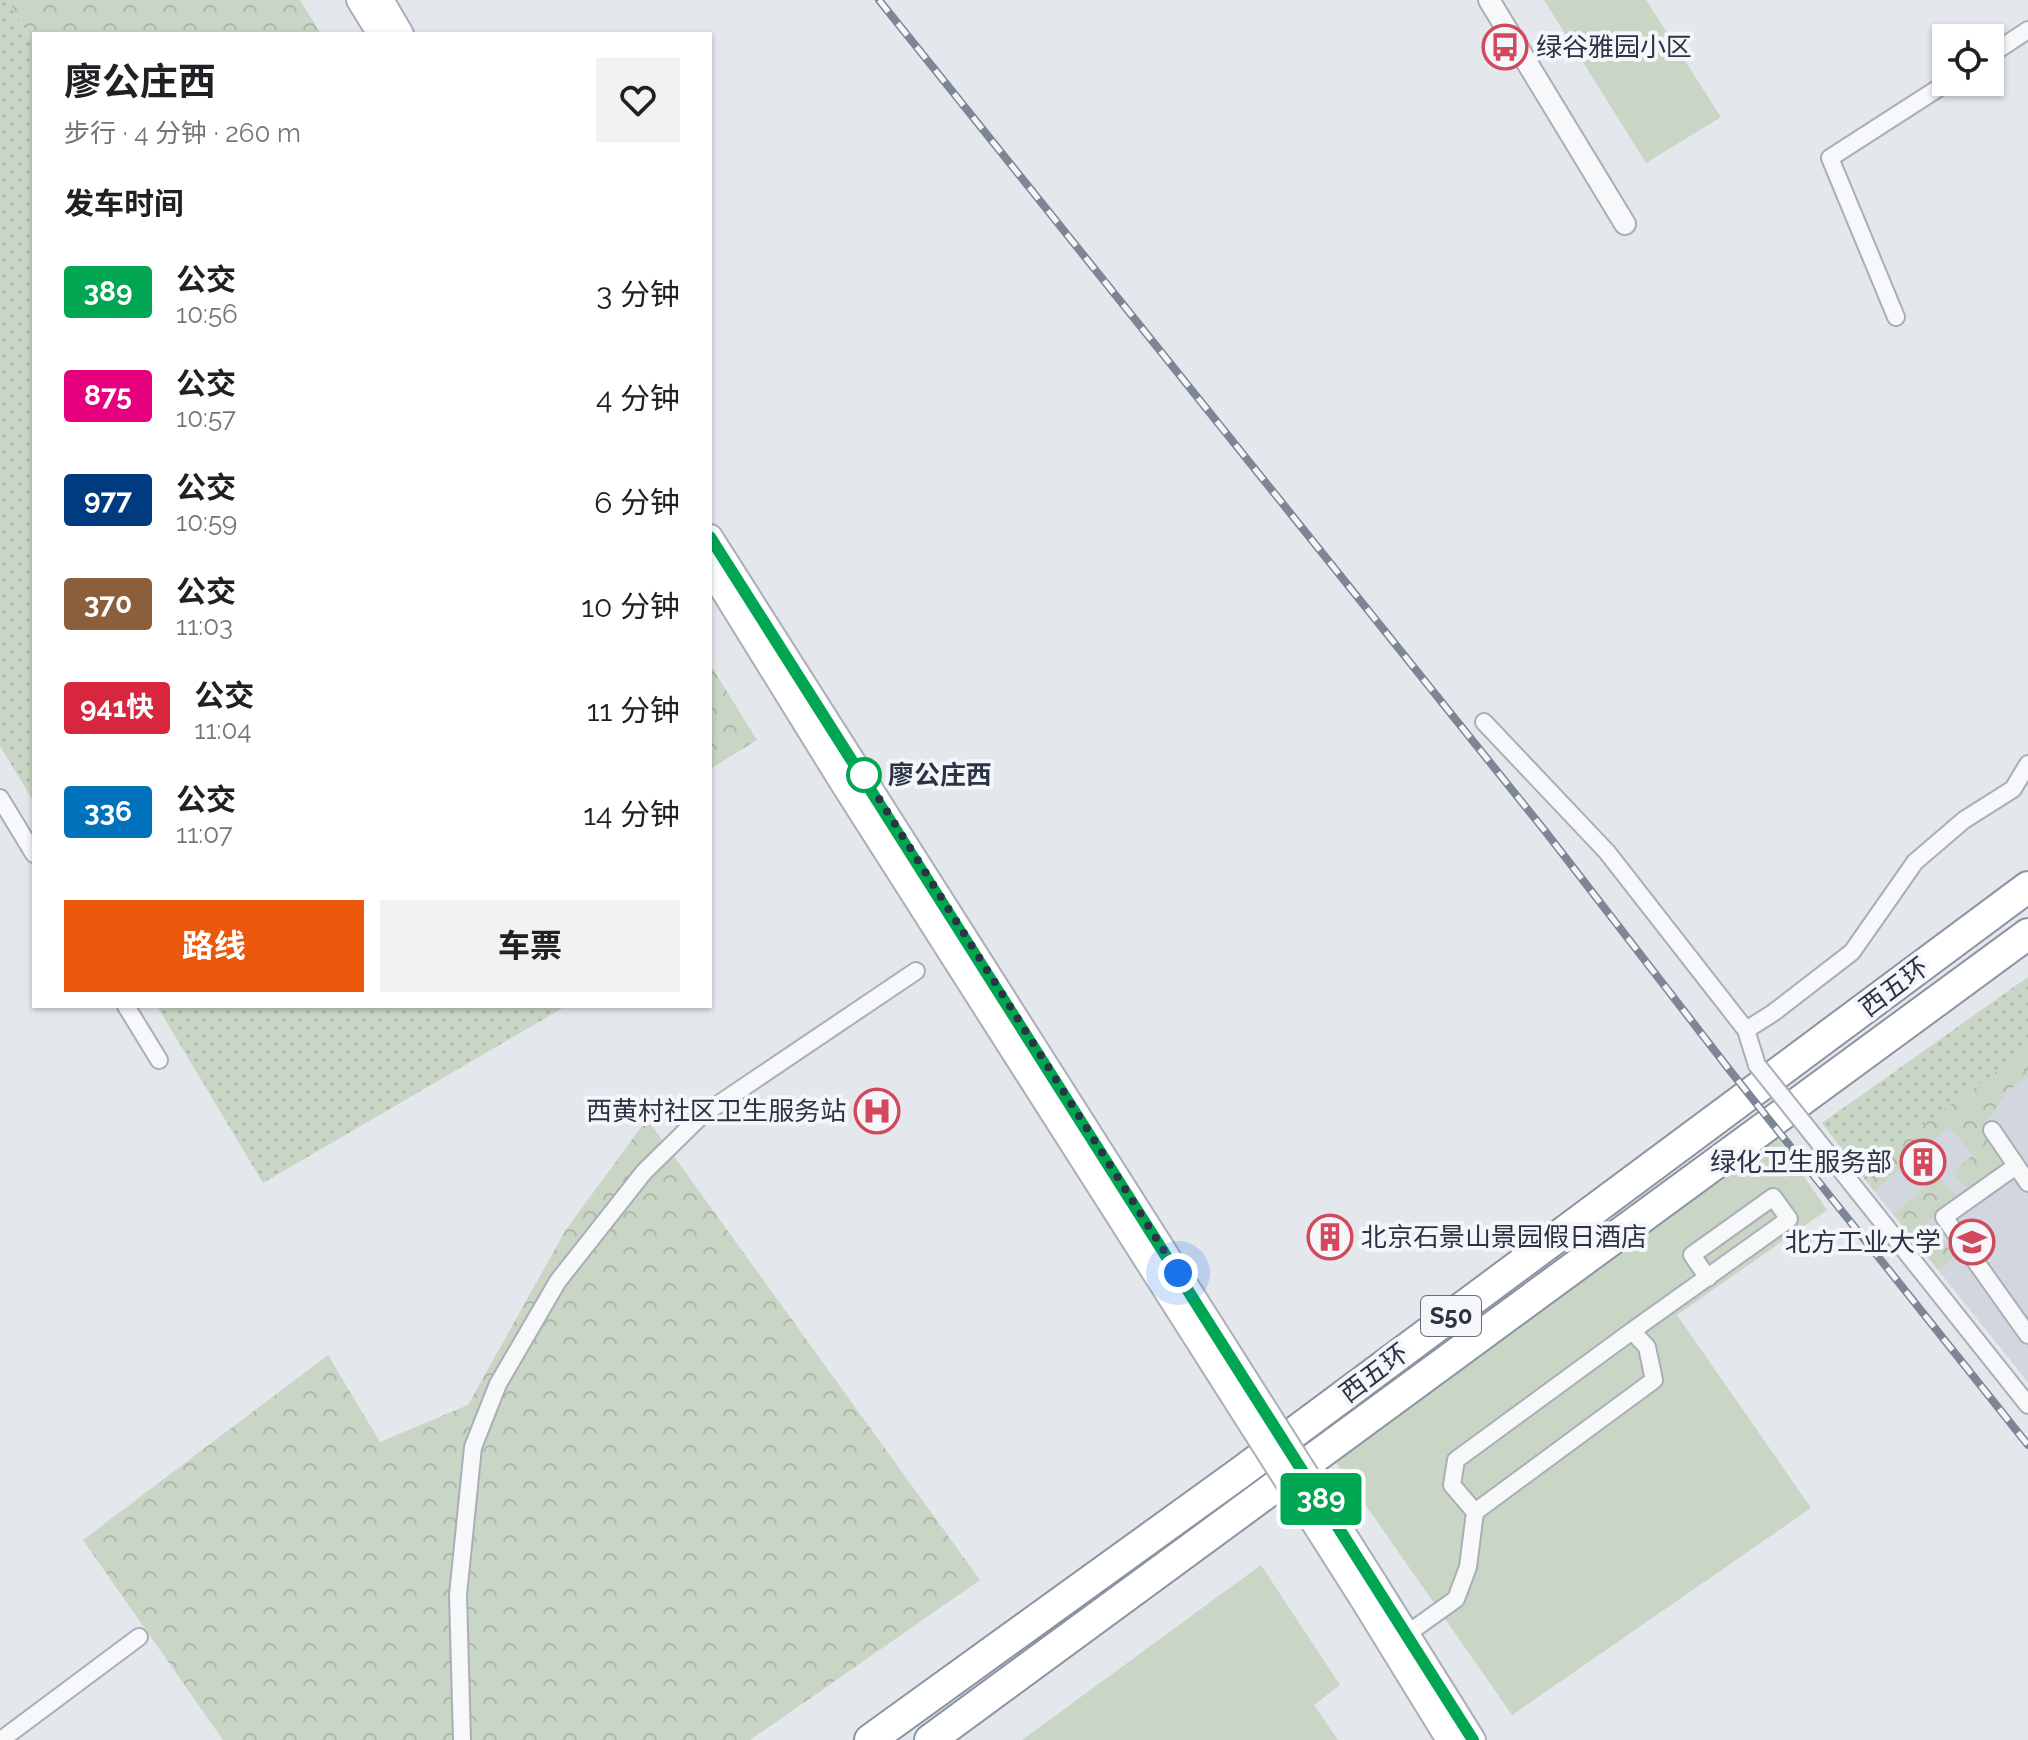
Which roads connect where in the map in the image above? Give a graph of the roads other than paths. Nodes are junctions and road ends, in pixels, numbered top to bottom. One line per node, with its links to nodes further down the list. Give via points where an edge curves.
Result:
1 (359, 0): 5 (main road)
2 (381, 0): 6 (main road)
3 (1489, 0): 9 (street)
4 (2028, 30): 7 (street)
5 (379, 32)
6 (400, 32)
7 (2004, 46)
8 (1932, 92): 10 (street, via 1830,158)
9 (1625, 224)
10 (1896, 317)
11 (712, 540): 27 (main road)
12 (712, 572): 27 (main road, via 845,787)
13 (1484, 722): 21 (street, via 1607,852)
14 (2028, 764): 21 (street, via 2013,789 1964,820 1915,862 1852,952)
15 (0, 798): 16 (street)
16 (32, 851)
17 (2028, 887): 37 (highway, 西五环 / S50)
18 (2028, 934): 38 (highway, 西五环 / S50)
19 (916, 971): 36 (street, via 701,1116 644,1172 550,1294 498,1384 473,1447 458,1595)
20 (127, 1008): 22 (street)
21 (1746, 1030): 30 (street, bridge, via 1757,1065)
22 (159, 1060)
23 (1992, 1130): 24 (street)
24 (2016, 1166): 25 (street); 29 (street, via 1944,1217)
25 (2028, 1183)
26 (1708, 1278): 26 (street, via 1789,1219 1773,1197 1692,1255); 28 (street)
27 (1203, 1331): 32 (main road, bridge)
28 (1632, 1331): 31 (street, via 1647,1347 1654,1380); 31 (street, via 1456,1460 1452,1485)
29 (2028, 1335)
30 (2028, 1405)
31 (1475, 1512): 33 (street, via 1468,1567 1456,1599)
32 (1369, 1591): 33 (main road); 39 (main road)
33 (1407, 1634): 40 (main road)
34 (139, 1637): 35 (street)
35 (1, 1740)
36 (462, 1740)
37 (870, 1740)
38 (930, 1740)
39 (1449, 1740)
40 (1473, 1740)

